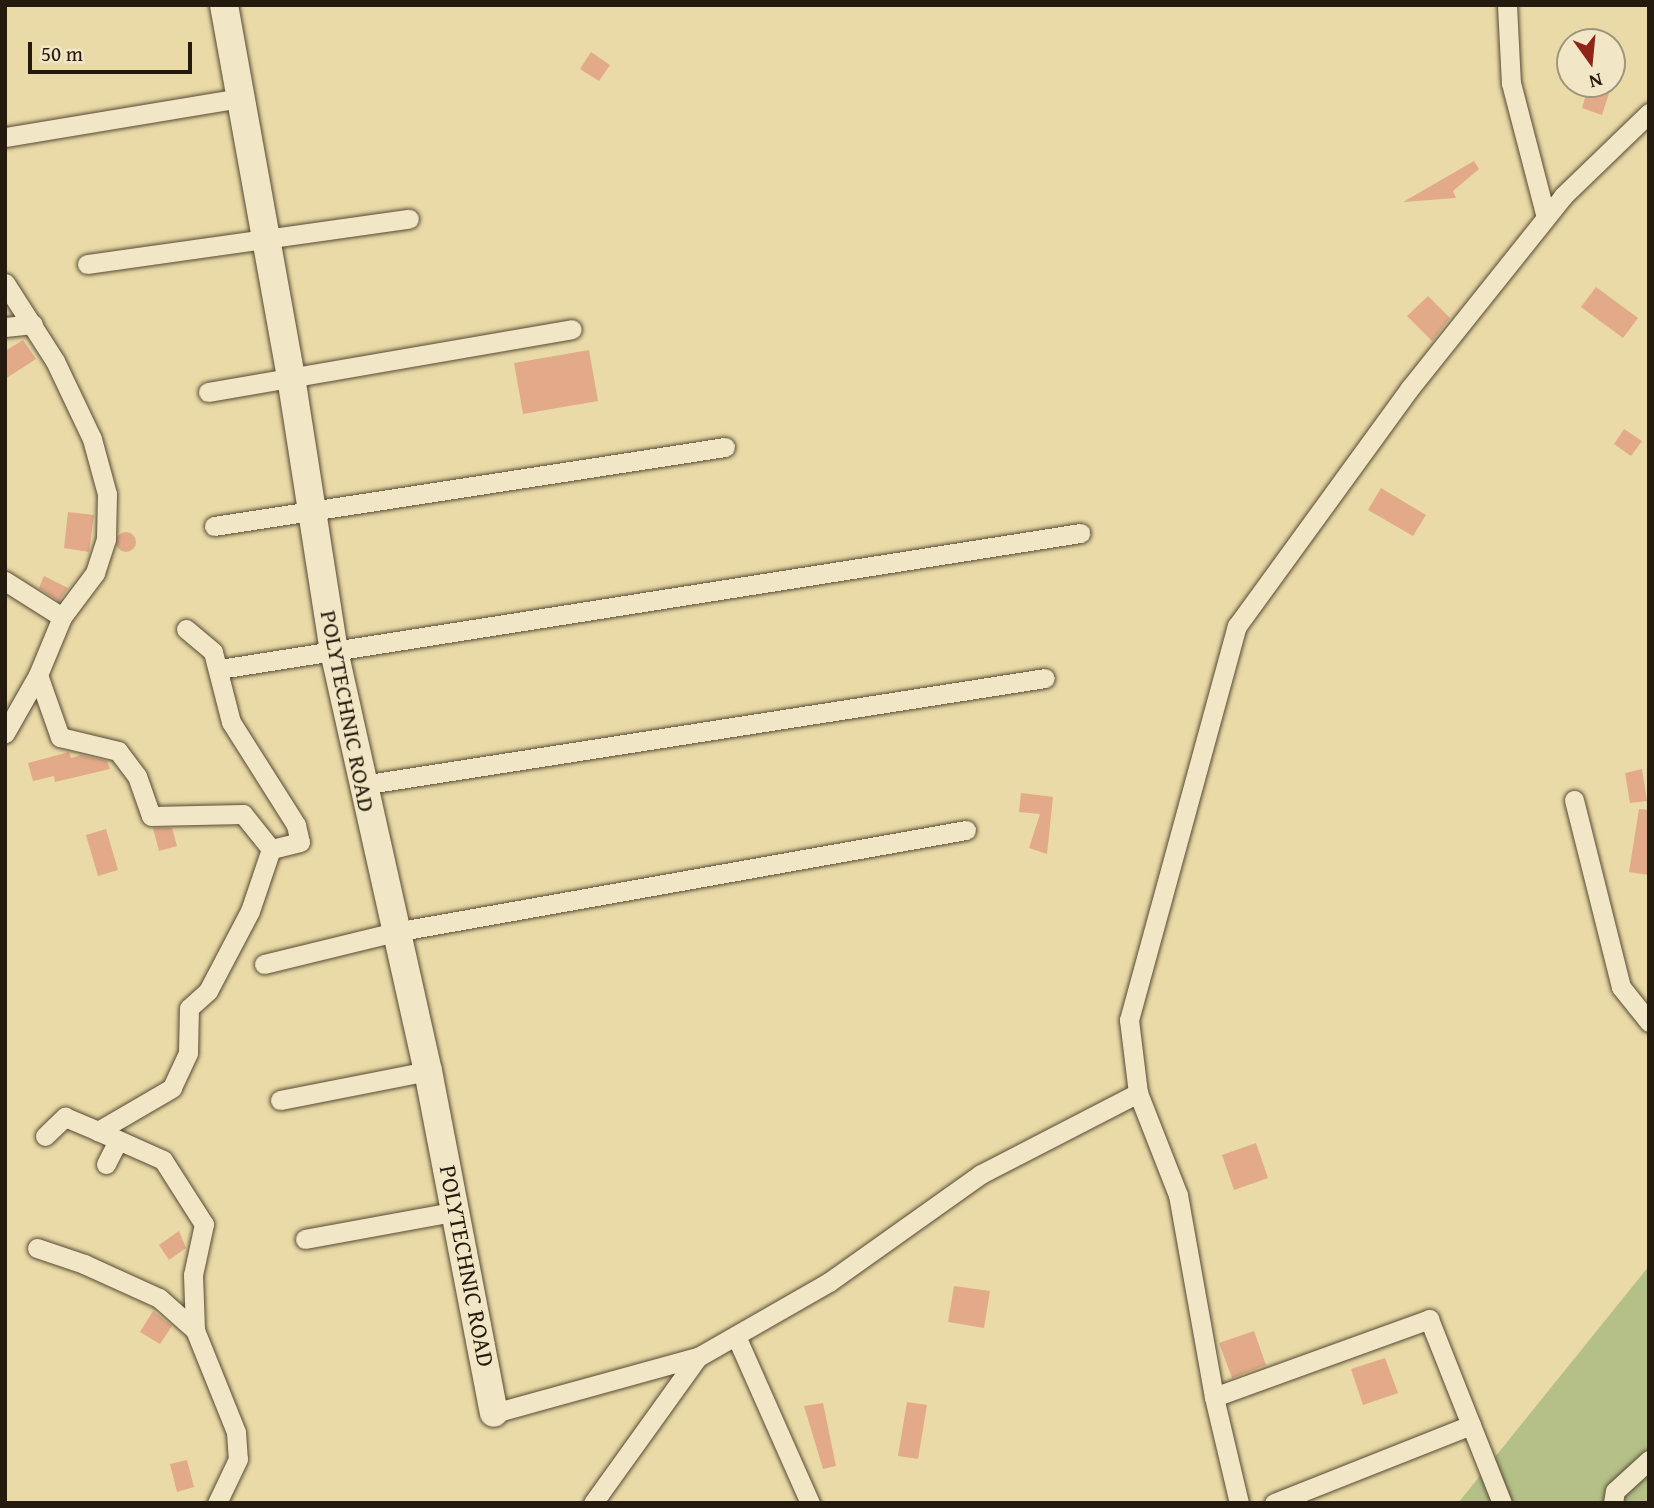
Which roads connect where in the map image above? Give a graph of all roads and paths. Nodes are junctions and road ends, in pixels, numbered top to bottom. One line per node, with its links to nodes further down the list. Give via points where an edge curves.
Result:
1 (224, 5): 3 (street, POLYTECHNIC ROAD)
2 (1507, 5): 6 (street, via 1511,83)
3 (241, 98): 5 (street); 8 (street, POLYTECHNIC ROAD)
4 (1649, 113): 6 (street)
5 (5, 137)
6 (1546, 217): 36 (street, via 1410,388 1237,626 1129,1020)
7 (410, 219): 8 (street)
8 (264, 240): 9 (street); 14 (street, POLYTECHNIC ROAD)
9 (87, 264)
10 (5, 284): 11 (street)
11 (33, 324): 12 (street); 21 (street, via 92,439 107,494 107,539 94,573)
12 (5, 327)
13 (572, 329): 14 (street)
14 (292, 377): 15 (street); 17 (street, POLYTECHNIC ROAD)
15 (208, 392)
16 (725, 447): 17 (street)
17 (312, 510): 18 (street); 23 (street, POLYTECHNIC ROAD)
18 (214, 526)
19 (1080, 533): 23 (street)
20 (5, 582): 21 (street)
21 (62, 617): 25 (street)
22 (186, 629): 31 (street, via 213,652 231,722 296,824 300,842)
23 (334, 651): 24 (street); 28 (street, POLYTECHNIC ROAD)
24 (226, 668)
25 (38, 675): 27 (street); 31 (street, via 60,737 118,751 137,776 150,816 243,814)
26 (1045, 678): 28 (street)
27 (5, 733)
28 (362, 785): 32 (street, POLYTECHNIC ROAD)
29 (1574, 800): 34 (street, via 1621,987)
30 (966, 830): 32 (street)
31 (271, 849): 38 (street, via 250,911 208,991 189,1008 188,1054 172,1088)
32 (395, 932): 33 (street); 35 (street, POLYTECHNIC ROAD)
33 (264, 964)
34 (1649, 1022)
35 (429, 1071): 37 (street); 42 (street, POLYTECHNIC ROAD)
36 (1138, 1093): 46 (street, via 981,1174 829,1282); 48 (street, via 1178,1195)
37 (280, 1100)
38 (98, 1131): 39 (street, via 65,1117); 40 (street)
39 (45, 1136)
40 (117, 1142): 41 (street); 45 (street, via 163,1160 204,1224 193,1275)
41 (106, 1164)
42 (457, 1211): 43 (street); 49 (street, POLYTECHNIC ROAD)
43 (305, 1239)
44 (37, 1248): 45 (street, via 159,1298)
45 (195, 1330): 52 (street, via 236,1432 238,1459)
46 (736, 1336): 47 (street); 54 (street)
47 (698, 1357): 49 (street); 53 (street)
48 (1214, 1397): 50 (street, via 1429,1320); 55 (street)
49 (494, 1413)
50 (1471, 1424): 56 (street); 57 (street)
51 (1649, 1460): 58 (street, via 1615,1491)
52 (217, 1503)
53 (593, 1503)
54 (810, 1503)
55 (1240, 1503)
56 (1274, 1503)
57 (1502, 1503)
58 (1613, 1503)

